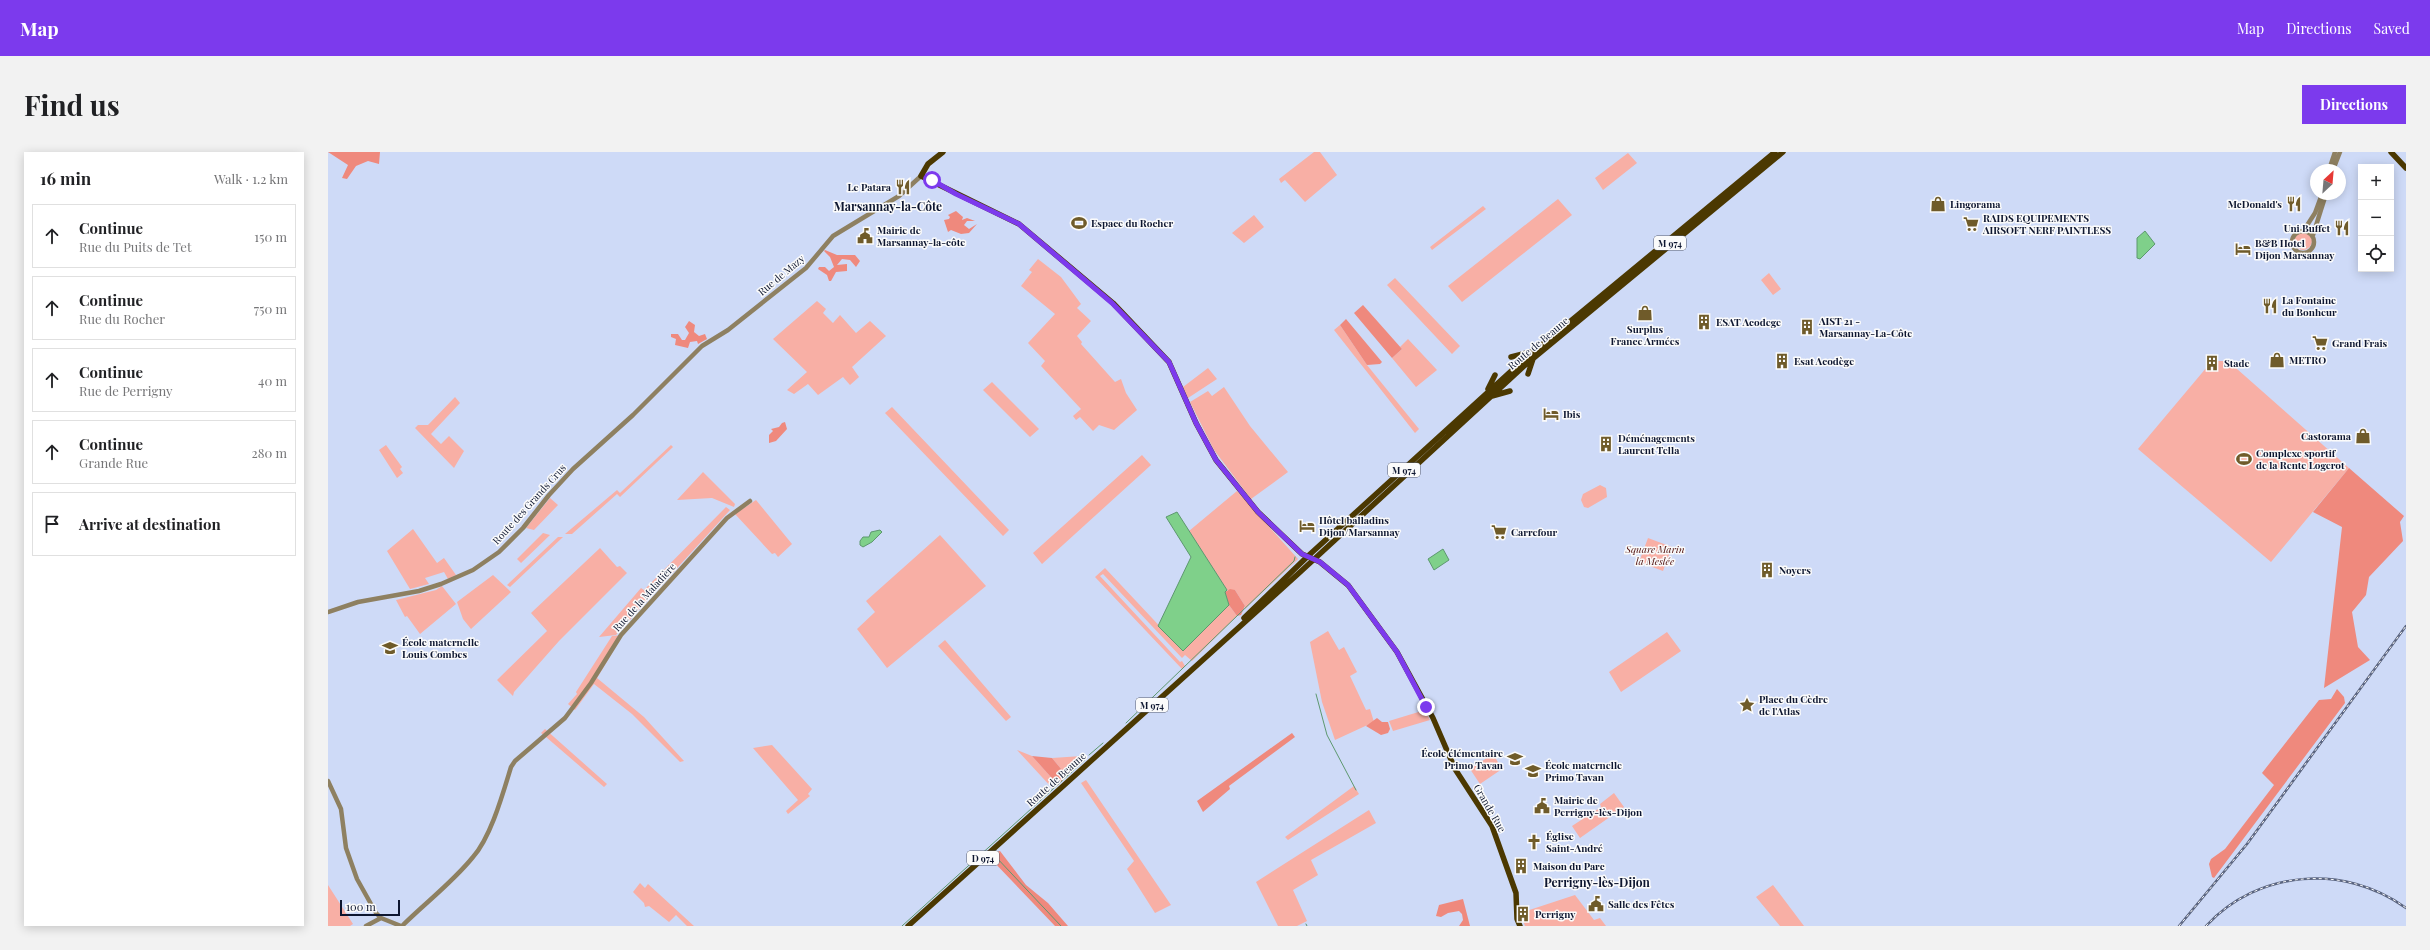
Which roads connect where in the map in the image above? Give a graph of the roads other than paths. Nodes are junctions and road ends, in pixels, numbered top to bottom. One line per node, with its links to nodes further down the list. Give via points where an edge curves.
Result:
1 (943, 152): 10 (main road, Rue de Mazy, via 928,164)
2 (1775, 152): 15 (main road, Route de Beaune / M 974)
3 (1783, 152): 17 (main road, Route de Beaune / M 974)
4 (2335, 152): 7 (street)
5 (2340, 152): 8 (street)
6 (2391, 152): 9 (main road)
7 (2331, 164)
8 (2335, 164)
9 (2406, 168)
10 (921, 176): 22 (street, Rue de Mazy, via 899,196 833,236 806,268 728,330 702,346); 24 (main road, Grande Rue, via 1013,221 1054,252 1112,303 1169,362 1196,423 1216,460 1258,512)
11 (2320, 200): 13 (street)
12 (2324, 200): 14 (street)
13 (2304, 230): 14 (street); 14 (street, via 2293,236 2292,247 2296,251 2302,253 2312,249)
14 (2313, 235)
15 (1534, 351): 16 (main road); 21 (main road, Route de Beaune / M 974)
16 (1511, 357)
17 (1533, 359): 18 (main road); 21 (main road, Route de Beaune / M 974)
18 (1528, 374)
19 (1495, 375): 21 (main road)
20 (1510, 391): 21 (main road)
21 (1488, 395): 24 (main road, Route de Beaune / M 974); 25 (main road, Route de Beaune / M 974)
22 (633, 415): 26 (street, Route des Grands Crus, via 573,469 499,552 473,570 419,591 358,602)
23 (750, 501): 32 (street, Rue de la Maladière, via 727,518 654,598 621,635 570,711 511,767 489,832 480,847 455,876)
24 (1308, 556): 25 (main road, Grande Rue); 27 (main road, M 974, via 1261,600)
25 (1314, 559): 27 (main road, M 974); 34 (main road, Grande Rue, via 1331,569 1348,585 1397,652 1433,718 1455,769 1492,826 1516,893 1517,919)
26 (328, 612)
27 (1218, 646): 29 (main road, Route de Beaune / M 974)
28 (328, 781): 30 (street, via 342,811 346,848 353,869)
29 (1058, 790): 33 (main road, Route de Beaune / D 974)
30 (381, 918): 31 (street); 32 (street)
31 (366, 926)
32 (402, 926)
33 (908, 926)
34 (1520, 926)

